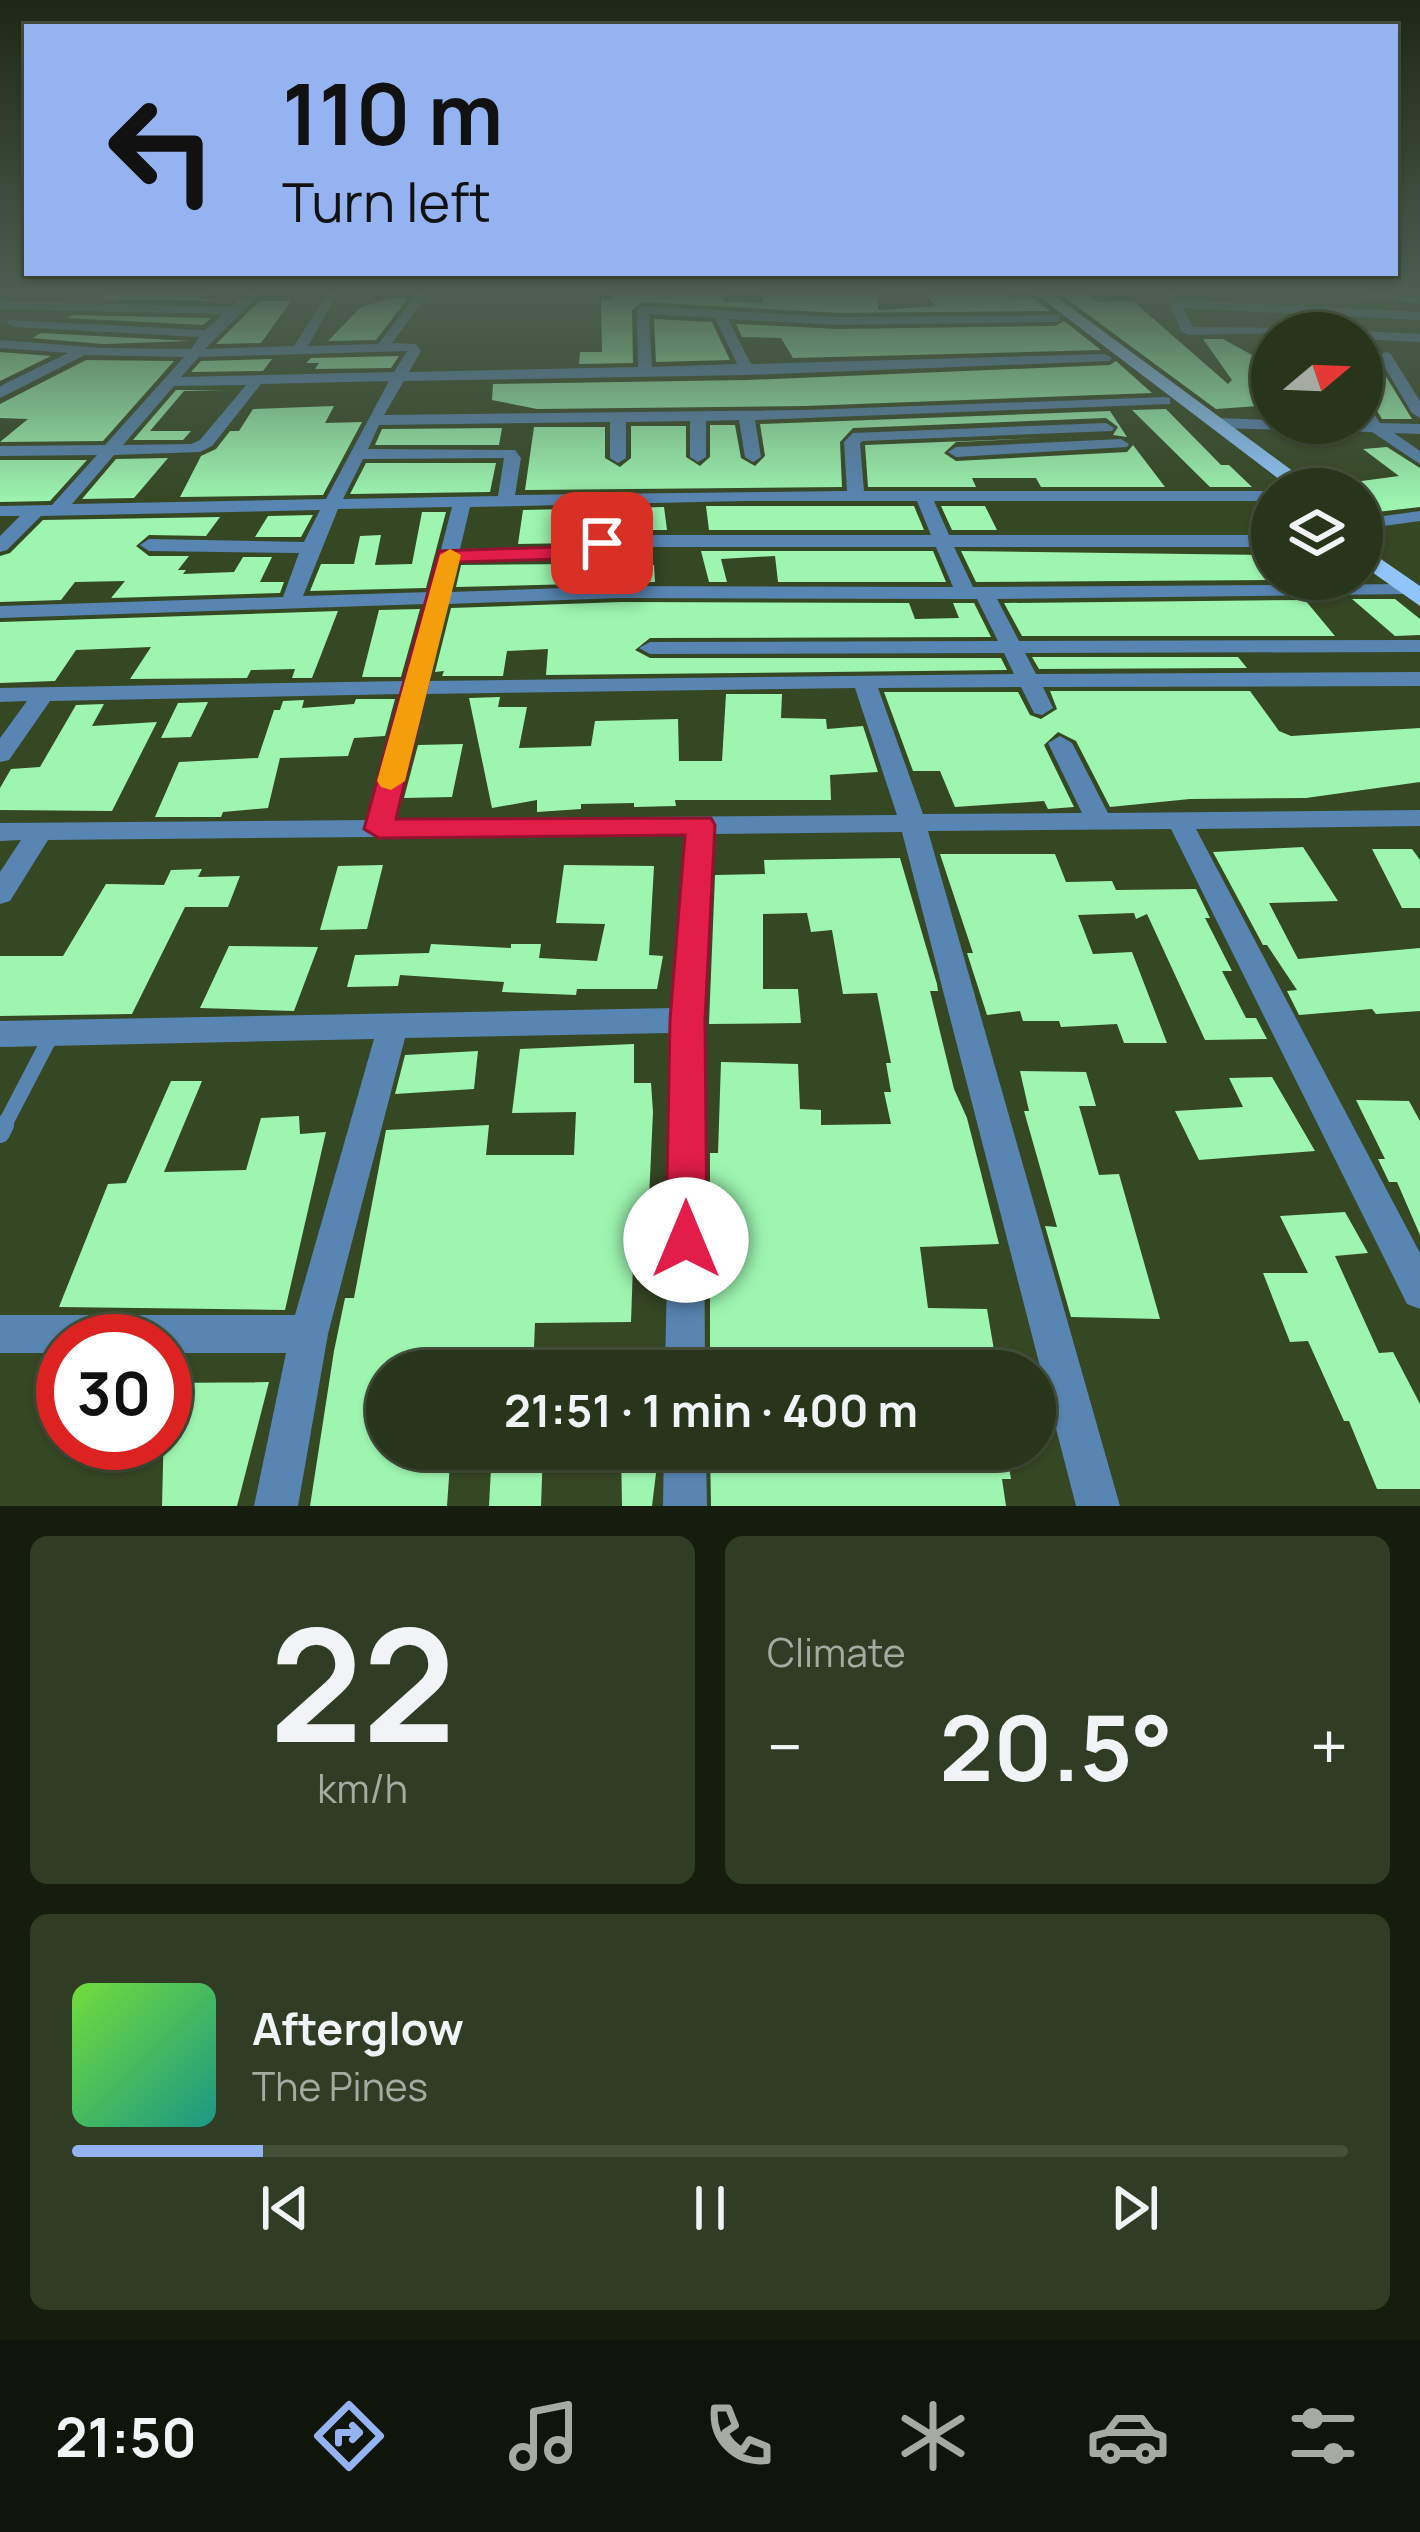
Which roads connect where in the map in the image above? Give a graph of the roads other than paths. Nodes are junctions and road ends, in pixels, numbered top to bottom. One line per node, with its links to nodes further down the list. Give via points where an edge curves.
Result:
1 (63, 362): 15 (street)
2 (186, 362): 14 (street)
3 (407, 362): 12 (street)
4 (645, 362): 11 (street)
5 (743, 362): 10 (street)
6 (977, 362): 10 (street)
7 (1111, 362): 16 (main road)
8 (1135, 362): 23 (main road)
9 (1389, 362): 18 (street)
10 (747, 370): 11 (street)
11 (645, 371): 12 (street)
12 (399, 376): 13 (street); 22 (street)
13 (258, 379): 14 (street); 29 (street, via 202,447)
14 (168, 382): 29 (street)
15 (0, 394)
16 (1165, 401): 17 (street); 37 (main road)
17 (1084, 406): 21 (street); 26 (street)
18 (1420, 412)
19 (698, 415): 20 (street); 21 (street); 33 (street)
20 (618, 416): 22 (street); 35 (street)
21 (746, 416): 34 (street)
22 (374, 420): 32 (street)
23 (1217, 423): 24 (street); 38 (main road)
24 (1251, 424)
25 (1383, 427): 27 (street)
26 (1106, 428): 31 (street, via 1121,443); 39 (street, via 859,436 851,442)
27 (1420, 429)
28 (1383, 433): 36 (street)
29 (108, 450): 30 (street); 45 (street)
30 (0, 451)
31 (956, 452)
32 (356, 454): 43 (street, via 509,453); 44 (street)
33 (698, 457)
34 (753, 457)
35 (618, 458)
36 (1420, 459)
37 (1253, 468)
38 (1278, 468)
39 (856, 496): 40 (street); 43 (street)
40 (923, 496): 41 (street); 50 (street)
41 (1251, 496)
42 (463, 500): 43 (street); 44 (street); 56 (street)
43 (506, 500)
44 (332, 502): 45 (street); 54 (street)
45 (57, 510): 46 (street)
46 (35, 511): 47 (street); 53 (street)
47 (0, 512)
48 (1420, 516): 49 (street)
49 (1383, 523)
50 (942, 541): 51 (street); 56 (street, via 617,541 586,553); 59 (street)
51 (1251, 541)
52 (149, 545): 54 (street)
53 (0, 546)
54 (310, 548): 61 (street)
55 (1383, 550): 58 (main road)
56 (447, 555): 60 (street)
57 (1383, 566): 58 (main road)
58 (1415, 586): 59 (street)
59 (975, 592): 60 (street); 65 (street)
60 (438, 597): 61 (street); 69 (street)
61 (291, 602): 62 (street)
62 (0, 612)
63 (1420, 646): 65 (street)
64 (650, 648): 65 (street)
65 (1013, 649): 66 (street)
66 (1028, 680): 67 (street); 68 (street); 72 (street)
67 (1420, 680)
68 (864, 681): 69 (street); 77 (street)
69 (414, 691): 70 (street); 80 (street)
70 (44, 694): 71 (street); 74 (street)
71 (0, 695)
72 (1042, 708)
73 (1060, 742): 76 (street)
74 (0, 754)
75 (1178, 818): 76 (street); 78 (street); 89 (street)
76 (1098, 819): 77 (street)
77 (912, 821): 79 (street); 96 (street)
78 (1418, 822)
79 (700, 825): 80 (street); 84 (street)
80 (379, 829): 82 (street)
81 (0, 832): 82 (street)
82 (40, 832): 83 (street)
83 (0, 894)
84 (688, 1020): 85 (street); 92 (street)
85 (393, 1026): 86 (street); 91 (street)
86 (53, 1033): 87 (street); 88 (lane)
87 (0, 1034)
88 (0, 1132)
89 (1420, 1291)
90 (0, 1334): 91 (street)
91 (309, 1334): 94 (street)
92 (686, 1350)
93 (685, 1470): 95 (street)
94 (276, 1506)
95 (685, 1506)
96 (1098, 1506)

